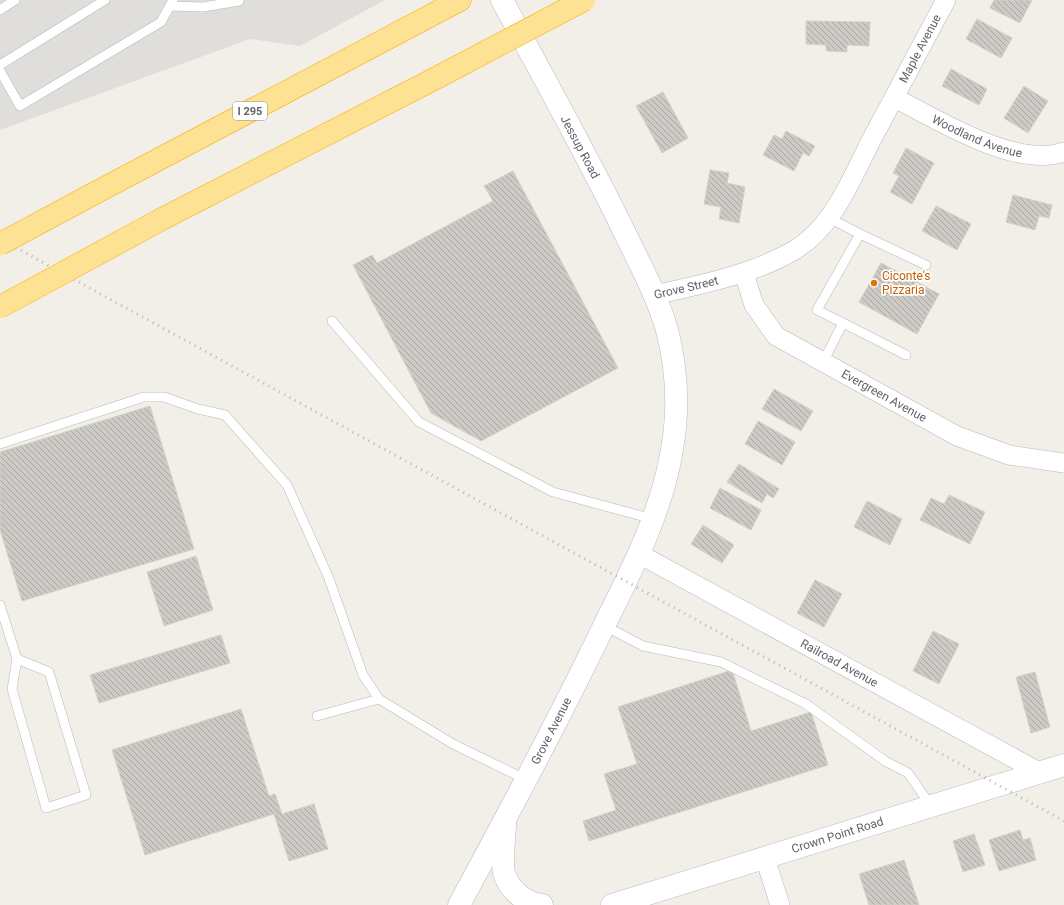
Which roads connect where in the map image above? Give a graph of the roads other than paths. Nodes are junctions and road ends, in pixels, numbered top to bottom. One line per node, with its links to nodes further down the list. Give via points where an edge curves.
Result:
1 (15, 0): 9 (lane)
2 (105, 0): 10 (lane)
3 (460, 0): 16 (highway, I 295, bridge)
4 (502, 0): 19 (main road, Jessup Road)
5 (584, 0): 20 (highway, bridge, via 162,219)
6 (946, 0): 12 (street, Maple Avenue)
7 (239, 1): 8 (lane, via 203,7)
8 (171, 3): 11 (lane, via 161,22 20,106)
9 (0, 10)
10 (0, 65)
11 (0, 72)
12 (895, 98): 13 (street, Woodland Avenue, via 1016,154 1042,156); 14 (street, Grove Street)
13 (1064, 152)
14 (828, 218): 15 (lane); 18 (street, Grove Street, via 813,236 793,251)
15 (860, 234): 17 (lane); 22 (lane, via 817,310)
16 (0, 244)
17 (926, 265)
18 (744, 273): 19 (street, Grove Street); 24 (street, Evergreen Avenue, via 754,305 776,336)
19 (656, 295): 27 (main road, Grove Street, via 667,331 674,368 676,412 665,484)
20 (0, 307)
21 (332, 321): 27 (lane, via 419,422 553,492)
22 (843, 323): 23 (lane); 24 (lane)
23 (906, 355)
24 (823, 362): 26 (street, Evergreen Avenue, via 957,436 1009,455)
25 (0, 444): 32 (lane, via 144,397 164,397 225,415 287,485 328,576 363,675)
26 (1064, 463)
27 (653, 518): 28 (main road, Grove Street)
28 (639, 554): 30 (main road, Grove Avenue); 35 (street, Railroad Avenue)
29 (0, 605): 31 (lane)
30 (604, 626): 36 (main road, Grove Avenue); 37 (lane, via 642,646 722,662 806,704 885,761 908,774)
31 (17, 659): 31 (lane, via 12,689 46,808 86,795 49,672)
32 (379, 699): 33 (lane); 36 (lane, via 452,744)
33 (317, 716)
34 (1064, 765): 35 (main road, Crown Point Road)
35 (1039, 772): 37 (main road, Crown Point Road)
36 (527, 780): 38 (main road, Grove Avenue)
37 (931, 806): 39 (main road, Crown Point Road)
38 (505, 820): 40 (main road, Grove Avenue); 41 (main road, via 504,872 515,892 533,904)
39 (765, 858): 42 (main road, Crown Point Road); 43 (street)
40 (459, 905)
41 (542, 905)
42 (612, 905)
43 (780, 905)

